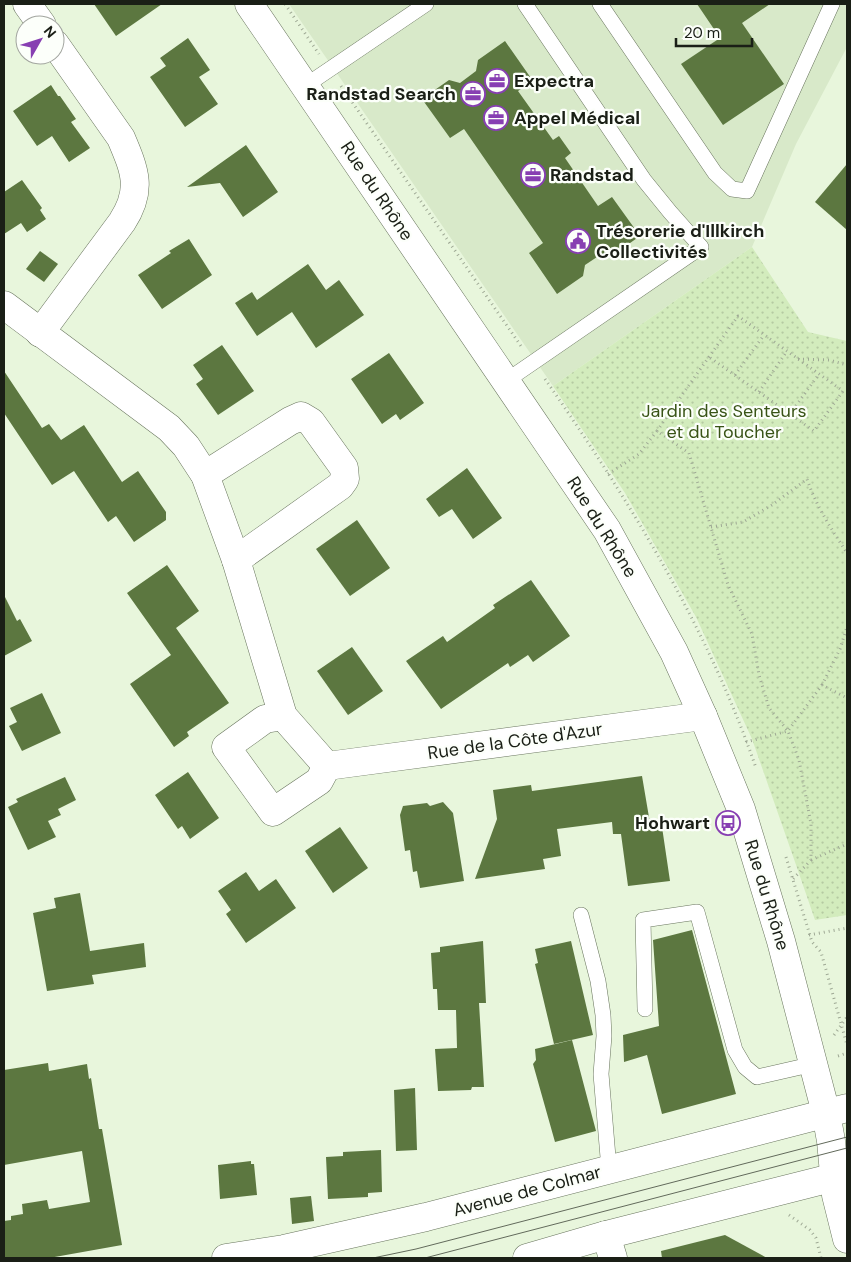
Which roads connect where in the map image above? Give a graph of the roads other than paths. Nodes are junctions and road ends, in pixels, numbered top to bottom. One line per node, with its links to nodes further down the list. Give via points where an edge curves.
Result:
1 (27, 4): 7 (main road)
2 (249, 4): 9 (main road, Rue du Rhône)
3 (426, 4): 9 (lane)
4 (525, 4): 12 (lane, via 644,180 701,247)
5 (600, 4): 6 (lane, via 715,173 732,189 747,191)
6 (832, 4)
7 (35, 15)
8 (65, 58): 11 (main road, via 121,138 134,176 135,192 132,207 122,222)
9 (306, 86): 12 (main road, Rue du Rhône)
10 (4, 305): 11 (main road)
11 (40, 333): 13 (main road, via 169,428)
12 (506, 381): 16 (main road, Rue du Rhône, via 608,530 674,652)
13 (206, 475): 14 (main road); 14 (main road, via 301,416 311,422 344,468 345,479 340,486)
14 (236, 560): 15 (main road)
15 (283, 716): 17 (main road); 17 (main road, via 264,720 226,747 273,812 318,781)
16 (703, 716): 17 (main road, Rue de la Côte d'Azur); 20 (main road, Rue du Rhône, via 741,809)
17 (327, 766)
18 (581, 915): 22 (lane, via 603,1015 601,1074)
19 (645, 1009): 20 (lane, via 643,920 697,912 735,1050 745,1067 757,1077)
20 (814, 1064): 21 (main road, Rue du Rhône)
21 (837, 1111): 22 (main road, Avenue de Colmar); 23 (main road)
22 (609, 1169): 26 (main road, Avenue de Colmar, via 426,1217 284,1249)
23 (841, 1176): 24 (main road, via 836,1195); 25 (main road, via 783,1190)
24 (847, 1239)
25 (610, 1247): 27 (main road)
26 (226, 1258)
27 (527, 1258)

